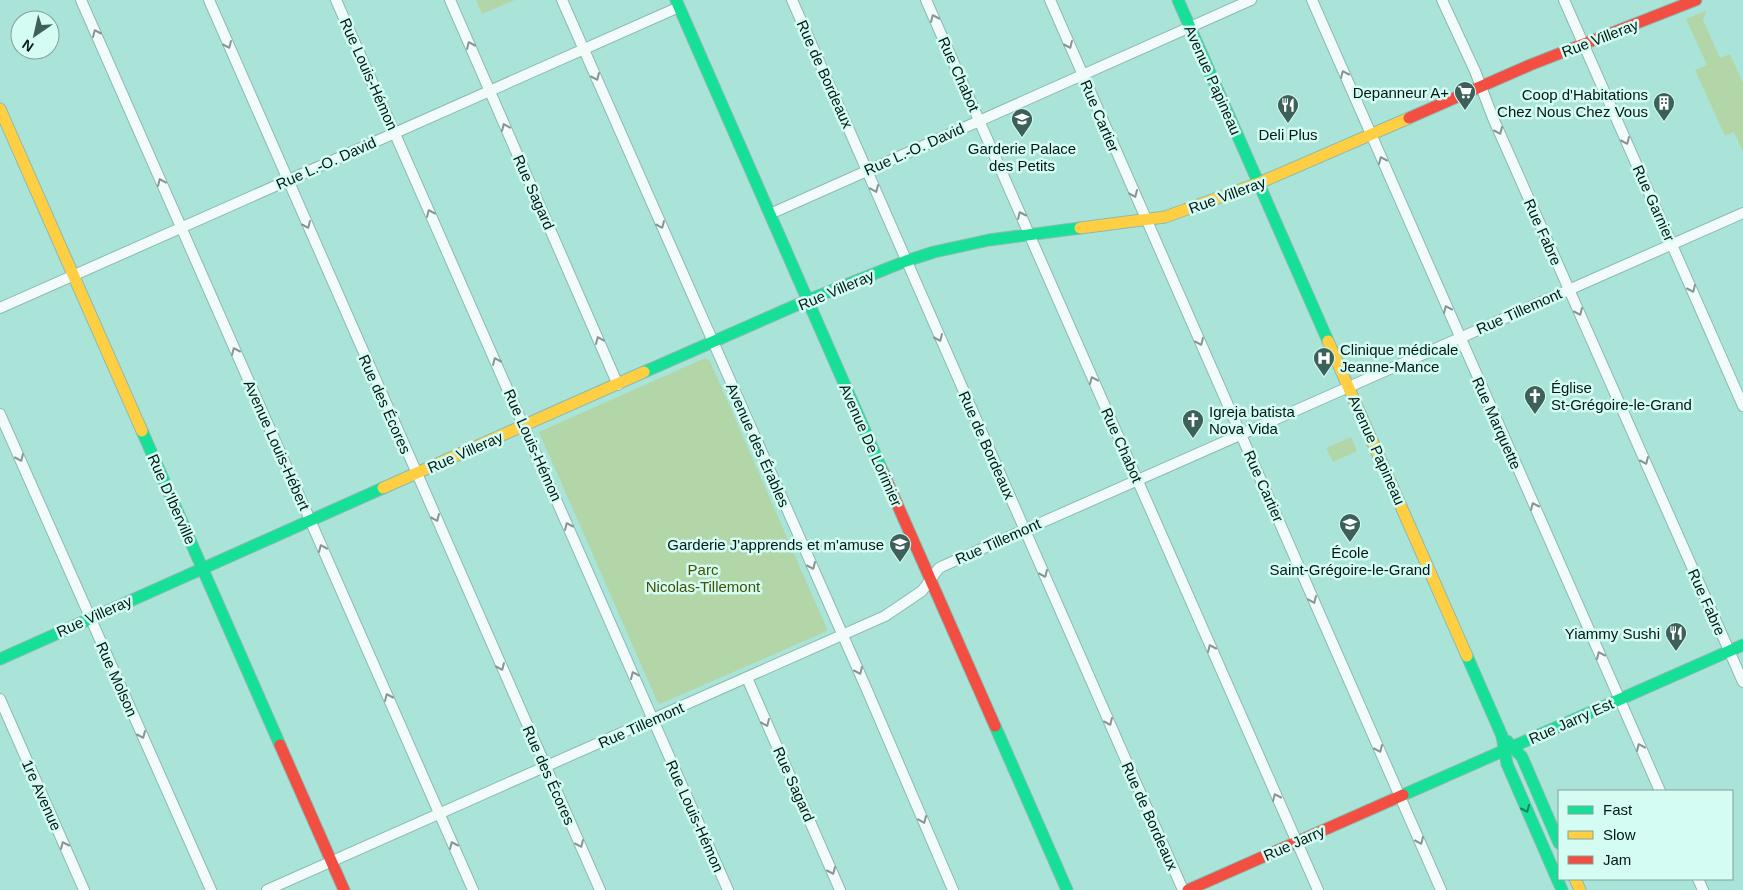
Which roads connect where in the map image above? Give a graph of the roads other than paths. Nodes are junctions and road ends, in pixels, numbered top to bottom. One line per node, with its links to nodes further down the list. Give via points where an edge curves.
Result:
1 (82, 0): 32 (street, Avenue Louis-Hébert, one-way to 1)
2 (209, 0): 27 (street, Rue des Écores, one-way to 27)
3 (336, 0): 24 (street, Rue Louis-Hémon)
4 (450, 0): 21 (street, Rue Sagard, one-way to 4)
5 (562, 0): 18 (street, Avenue des Érables)
6 (792, 0): 26 (street, Rue de Bordeaux)
7 (926, 0): 23 (street, Rue Chabot, one-way to 7)
8 (1050, 0): 19 (street, Rue Cartier, one-way to 19)
9 (1178, 0): 16 (main road, Avenue Papineau)
10 (1251, 0): 16 (street, Rue L.-O. David)
11 (1312, 0): 25 (street, Rue Marquette, one-way to 11)
12 (1442, 0): 20 (street, Rue Fabre)
13 (1564, 0): 17 (street, Rue Garnier)
14 (1690, 1): 17 (main road, Rue Villeray)
15 (677, 4): 18 (street, Rue L.-O. David); 30 (main road, Avenue De Lorimier)
16 (1190, 27): 19 (street, Rue L.-O. David); 28 (main road, Avenue Papineau)
17 (1583, 44): 20 (main road, Rue Villeray); 34 (street, Rue Garnier, one-way to 34)
18 (584, 48): 21 (street, Rue L.-O. David); 41 (street, Avenue des Érables, one-way to 41)
19 (1082, 75): 23 (street, Rue L.-O. David); 31 (street, Rue Cartier, one-way to 31)
20 (1480, 87): 25 (main road, Rue Villeray); 37 (street, Rue Fabre, one-way to 37)
21 (490, 90): 24 (street, Rue L.-O. David); 42 (street, Rue Sagard, one-way to 21)
22 (0, 108): 36 (main road, Rue D'Iberville)
23 (979, 120): 26 (street, Rue L.-O. David); 33 (street, Rue Chabot, one-way to 23)
24 (395, 133): 27 (street, Rue L.-O. David); 46 (street, Rue Louis-Hémon, one-way to 24)
25 (1371, 134): 28 (main road, Rue Villeray); 40 (street, Rue Marquette, one-way to 25)
26 (867, 170): 30 (street, Rue L.-O. David); 35 (street, Rue de Bordeaux, one-way to 35)
27 (287, 180): 32 (street, Rue L.-O. David); 48 (street, Rue des Écores, one-way to 48)
28 (1259, 183): 31 (main road, Rue Villeray); 43 (main road, Avenue Papineau)
29 (1743, 213): 34 (street, Rue Tillemont)
30 (770, 214): 38 (main road, Avenue De Lorimier)
31 (1146, 221): 33 (main road, Rue Villeray); 47 (street, Rue Cartier, one-way to 47)
32 (181, 227): 36 (street, Rue L.-O. David); 50 (street, Avenue Louis-Hébert, one-way to 32)
33 (1029, 234): 35 (main road, Rue Villeray, via 966,245); 49 (street, Rue Chabot, one-way to 33)
34 (1672, 244): 37 (street, Rue Tillemont); 44 (street, Rue Garnier, one-way to 44)
35 (906, 261): 38 (main road, Rue Villeray); 51 (street, Rue de Bordeaux, one-way to 51)
36 (73, 274): 39 (street, Rue L.-O. David); 52 (main road, Rue D'Iberville)
37 (1569, 289): 40 (street, Rue Tillemont); 57 (street, Rue Fabre, one-way to 57)
38 (808, 300): 41 (main road, Rue Villeray); 53 (main road, Avenue De Lorimier)
39 (0, 308)
40 (1460, 337): 43 (street, Rue Tillemont); 62 (street, Rue Marquette, one-way to 40)
41 (713, 342): 42 (main road, Rue Villeray); 55 (street, Avenue des Érables, one-way to 55)
42 (618, 385): 46 (main road, Rue Villeray)
43 (1349, 386): 47 (street, Rue Tillemont); 64 (main road, Avenue Papineau)
44 (1743, 406)
45 (0, 414): 54 (street, Rue Molson, one-way to 54)
46 (524, 426): 48 (main road, Rue Villeray); 63 (street, Rue Louis-Hémon, one-way to 46)
47 (1241, 433): 49 (street, Rue Tillemont); 67 (street, Rue Cartier, one-way to 67)
48 (416, 474): 50 (main road, Rue Villeray); 65 (street, Rue des Écores, one-way to 65)
49 (1137, 479): 51 (street, Rue Tillemont); 70 (street, Rue Chabot, one-way to 49)
50 (310, 520): 52 (main road, Rue Villeray); 68 (street, Avenue Louis-Hébert, one-way to 50)
51 (1024, 529): 53 (street, Rue Tillemont, via 939,568); 82 (street, Rue de Bordeaux, one-way to 82)
52 (202, 568): 54 (main road, Rue Villeray); 71 (main road, Rue D'Iberville)
53 (931, 579): 55 (street, Rue Tillemont, via 922,591 885,616); 81 (main road, Avenue De Lorimier)
54 (90, 618): 58 (main road, Rue Villeray); 73 (street, Rue Molson, one-way to 73)
55 (843, 636): 59 (street, Rue Tillemont); 80 (street, Avenue des Érables, one-way to 80)
56 (1743, 645): 57 (main road, Rue Jarry Est)
57 (1729, 651): 60 (street, Rue Fabre); 62 (main road, Rue Jarry Est)
58 (0, 659)
59 (747, 678): 63 (street, Rue Tillemont); 79 (street, Rue Sagard, one-way to 79)
60 (1743, 682)
61 (0, 699): 72 (street, 1re Avenue, one-way to 61)
62 (1619, 699): 64 (main road, Rue Jarry Est); 66 (street, Rue Marquette, one-way to 62)
63 (653, 720): 65 (street, Rue Tillemont); 78 (street, Rue Louis-Hémon)
64 (1509, 749): 67 (main road, Rue Jarry Est); 69 (main road, Avenue Papineau, via 1523,761); 86 (main road, Avenue Papineau, one-way to 86, via 1507,764)
65 (546, 767): 68 (street, Rue Tillemont); 77 (street, Rue des Écores, one-way to 77)
66 (1660, 790)
67 (1400, 797): 70 (main road, Rue Jarry); 85 (street, Rue Cartier, one-way to 85)
68 (439, 814): 71 (street, Rue Tillemont); 76 (street, Avenue Louis-Hébert, one-way to 68)
69 (1558, 841)
70 (1296, 842): 83 (main road, Rue Jarry); 84 (street, Rue Chabot)
71 (331, 862): 74 (street, Rue Tillemont); 75 (main road, Rue D'Iberville)
72 (84, 890)
73 (211, 890)
74 (267, 890)
75 (344, 890)
76 (472, 890)
77 (600, 890)
78 (728, 890)
79 (840, 890)
80 (954, 890)
81 (1067, 890)
82 (1183, 890)
83 (1188, 890)
84 (1318, 890)
85 (1441, 890)
86 (1562, 890)

